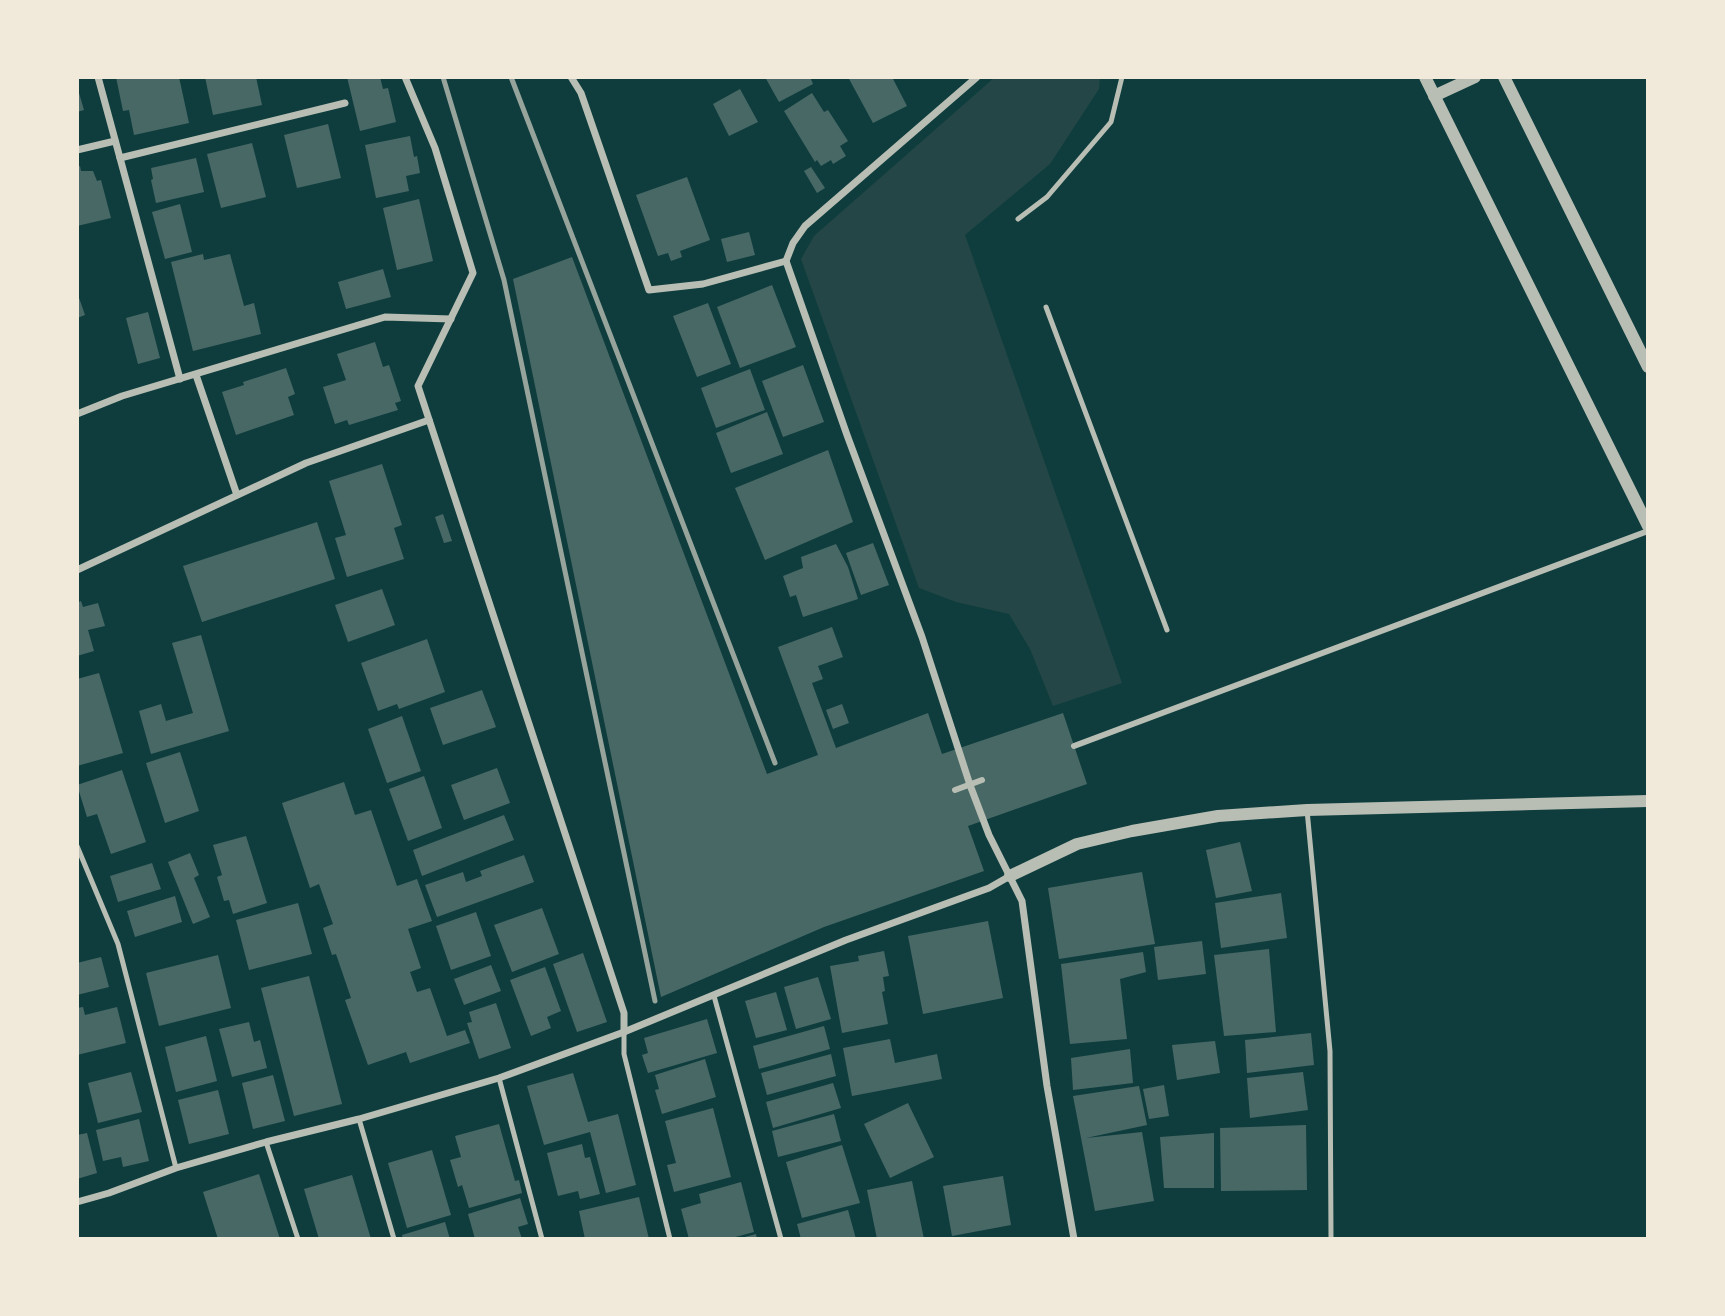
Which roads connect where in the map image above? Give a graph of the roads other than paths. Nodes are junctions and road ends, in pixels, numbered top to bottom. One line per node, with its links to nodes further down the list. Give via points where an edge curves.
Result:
1 (98, 77): 11 (street)
2 (405, 77): 17 (street, via 435,148 473,273)
3 (571, 77): 15 (street, via 581,93 649,290 703,284)
4 (977, 77): 15 (street, via 805,226)
5 (1122, 77): 14 (lane, via 1111,122 1047,197)
6 (1424, 77): 9 (street)
7 (1475, 77): 9 (street)
8 (1504, 77): 18 (street)
9 (1434, 96): 24 (street)
10 (345, 103): 13 (street)
11 (115, 141): 12 (street); 13 (street)
12 (77, 150)
13 (120, 158): 20 (street)
14 (1018, 219)
15 (786, 261): 30 (street)
16 (1046, 307): 27 (lane)
17 (451, 319): 19 (street, via 385,317); 22 (street, via 418,386)
18 (1648, 367)
19 (196, 375): 20 (street); 23 (street)
20 (180, 379): 21 (street)
21 (77, 414)
22 (429, 419): 23 (street, via 306,463); 37 (street, via 624,1013)
23 (236, 495): 26 (street)
24 (1648, 526)
25 (1648, 531): 28 (street)
26 (77, 570)
27 (1167, 630)
28 (1074, 746)
29 (982, 780): 30 (street)
30 (970, 785): 31 (street); 35 (street)
31 (956, 790)
32 (1648, 801): 33 (street)
33 (1307, 810): 35 (street, via 1218,816 1132,831 1077,844); 49 (lane, via 1330,1051)
34 (77, 846): 41 (lane, via 118,944)
35 (1010, 876): 36 (street); 48 (street, via 1022,901)
36 (714, 996): 37 (street); 47 (lane)
37 (624, 1032): 38 (street); 46 (lane, via 624,1054)
38 (499, 1077): 39 (street); 45 (lane)
39 (359, 1119): 40 (street); 44 (lane)
40 (266, 1142): 41 (street); 43 (lane)
41 (176, 1168): 42 (street)
42 (77, 1202)
43 (298, 1239)
44 (394, 1239)
45 (542, 1239)
46 (670, 1239)
47 (781, 1239)
48 (1074, 1239)
49 (1331, 1239)

